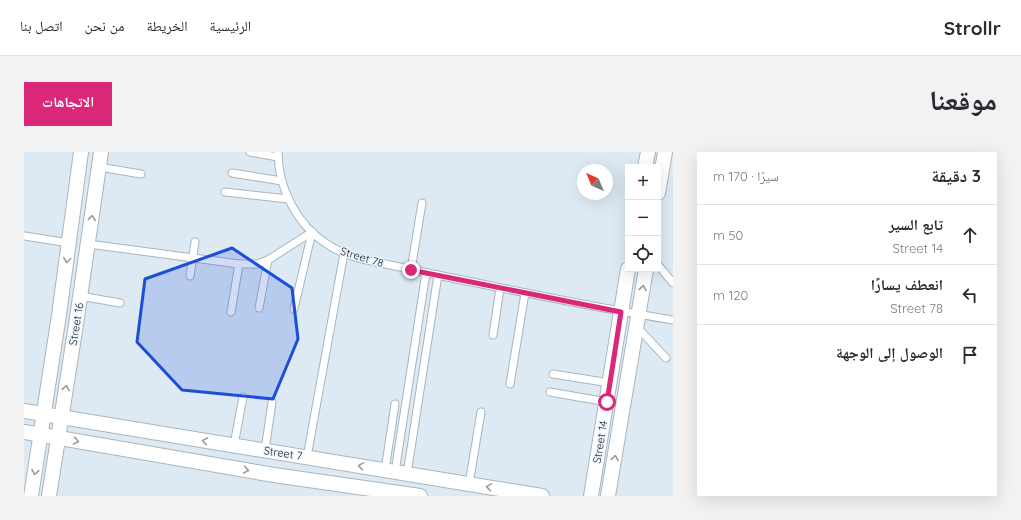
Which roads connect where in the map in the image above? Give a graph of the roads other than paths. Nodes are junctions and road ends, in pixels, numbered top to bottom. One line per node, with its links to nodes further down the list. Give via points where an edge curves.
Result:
1 (81, 152): 19 (street, Street 16)
2 (101, 152): 8 (street, Street 16)
3 (250, 152): 6 (lane)
4 (648, 152): 7 (street)
5 (665, 152): 11 (street)
6 (278, 154): 12 (lane, Street 78)
7 (646, 164)
8 (99, 167): 10 (lane); 20 (street, Street 16, one-way to 8)
9 (232, 173): 12 (lane)
10 (141, 174)
11 (661, 175)
12 (282, 181): 14 (lane, Street 78)
13 (225, 192): 14 (lane)
14 (288, 199): 16 (lane, Street 78, via 298,217)
15 (422, 203): 26 (lane)
16 (312, 232): 21 (lane, Street 78); 23 (lane); 38 (lane)
17 (25, 236): 19 (lane)
18 (195, 242): 22 (lane)
19 (69, 243): 41 (street, Street 16, one-way to 41)
20 (88, 244): 22 (lane); 35 (street, Street 16)
21 (344, 253): 26 (lane, Street 78); 64 (lane)
22 (192, 257): 24 (lane); 31 (lane)
23 (268, 260): 24 (lane, via 257,264); 37 (lane)
24 (239, 264): 39 (lane)
25 (661, 269): 32 (lane)
26 (411, 270): 29 (lane, Street 78)
27 (628, 272): 40 (street, Street 14)
28 (645, 272): 43 (street, Street 14, one-way to 28)
29 (426, 273): 30 (lane, Street 78); 65 (lane)
30 (438, 275): 33 (lane, Street 78); 65 (lane)
31 (190, 276)
32 (673, 283)
33 (500, 288): 34 (lane, Street 78); 45 (lane)
34 (525, 292): 40 (lane, Street 78); 49 (lane)
35 (80, 296): 36 (lane); 42 (street, Street 16)
36 (120, 302)
37 (259, 308)
38 (294, 308)
39 (231, 312)
40 (621, 312): 43 (lane, Street 78); 48 (street, Street 14)
41 (59, 315): 42 (street); 57 (street, Street 16)
42 (77, 318): 58 (street, Street 16, one-way to 42)
43 (637, 320): 44 (lane, Street 78); 46 (lane); 72 (street, Street 14, one-way to 43)
44 (673, 320)
45 (493, 334)
46 (666, 358)
47 (553, 374): 48 (lane)
48 (610, 383): 53 (street, Street 14)
49 (510, 384)
50 (550, 392): 53 (lane)
51 (243, 397): 62 (lane)
52 (272, 402): 63 (lane)
53 (607, 402): 71 (street, Street 14)
54 (395, 404): 65 (lane)
55 (24, 411): 57 (street, Street 7)
56 (481, 412): 66 (lane)
57 (44, 414): 58 (street, Street 7); 60 (street, Street 16)
58 (61, 417): 61 (street, Street 16); 62 (street, Street 7, one-way to 58)
59 (24, 432): 60 (street, Street 7)
60 (41, 434): 61 (street, Street 7); 67 (street, Street 16, one-way to 67)
61 (58, 438): 68 (street, Street 16); 69 (street, Street 7, one-way to 69, via 274,475)
62 (234, 445): 63 (street, Street 7)
63 (265, 450): 64 (street, Street 7)
64 (307, 457): 65 (street, Street 7, one-way to 64)
65 (395, 472): 66 (street, Street 7)
66 (469, 484): 70 (street, Street 7, one-way to 66)
67 (31, 496)
68 (49, 496)
69 (420, 496)
70 (542, 496)
71 (591, 496)
72 (608, 496)

